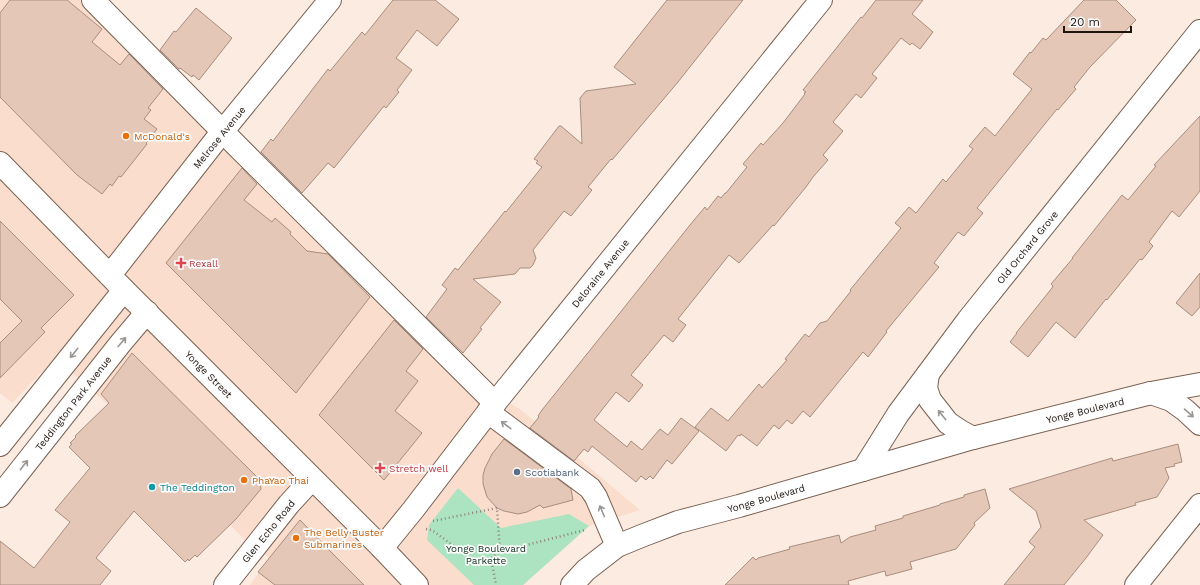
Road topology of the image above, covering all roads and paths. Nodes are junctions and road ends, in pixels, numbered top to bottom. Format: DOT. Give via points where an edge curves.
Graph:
graph roads {
  1 [pos="93,0"];
  2 [pos="330,0"];
  3 [pos="820,0"];
  4 [pos="1200,31"];
  5 [pos="222,132"];
  6 [pos="0,163"];
  7 [pos="117,282"];
  8 [pos="148,312"];
  9 [pos="928,374"];
  10 [pos="1200,384"];
  11 [pos="1151,393"];
  12 [pos="491,407"];
  13 [pos="1200,424"];
  14 [pos="973,438"];
  15 [pos="0,445"];
  16 [pos="863,470"];
  17 [pos="312,479"];
  18 [pos="0,496"];
  19 [pos="1200,506"];
  20 [pos="589,529"];
  21 [pos="617,546"];
  22 [pos="382,548"];
  23 [pos="500,552"];
  24 [pos="491,558"];
  25 [pos="225,585"];
  26 [pos="417,585"];
  27 [pos="496,585"];
  28 [pos="572,585"];
  29 [pos="1136,585"];
  1 -- 5 [label="street"];
  2 -- 5 [label="street, Melrose Avenue"];
  3 -- 12 [label="street, Deloraine Avenue"];
  4 -- 9 [label="street, Old Orchard Grove" via="968,320"];
  5 -- 7 [label="street, Melrose Avenue"];
  5 -- 12 [label="street"];
  6 -- 7 [label="street, Yonge Street"];
  7 -- 8 [label="street, Yonge Street"];
  7 -- 15 [label="street, one-way"];
  8 -- 17 [label="street, Yonge Street"];
  18 -- 8 [label="street, Teddington Park Avenue, one-way"];
  14 -- 9 [label="street, one-way" via="948,423 930,400 926,388"];
  9 -- 16 [label="street, Old Orchard Grove" via="898,414"];
  10 -- 11 [label="street, Yonge Boulevard"];
  11 -- 13 [label="street, one-way" via="1171,400"];
  11 -- 14 [label="street, Yonge Boulevard"];
  21 -- 12 [label="street, one-way" via="590,488"];
  12 -- 22 [label="street, Deloraine Avenue"];
  14 -- 16 [label="street, Yonge Boulevard"];
  16 -- 21 [label="street, Yonge Boulevard" via="678,522"];
  17 -- 22 [label="street, Yonge Street"];
  17 -- 25 [label="street, Glen Echo Road"];
  19 -- 29 [label="street"];
  20 -- 23 [label="path"];
  21 -- 28 [label="street, Yonge Boulevard" via="586,570"];
  22 -- 26 [label="street, Yonge Street"];
  23 -- 24 [label="path"];
  23 -- 24 [label="path" via="497,508 435,520 423,529 432,530 474,561"];
  24 -- 27 [label="path"];
}
